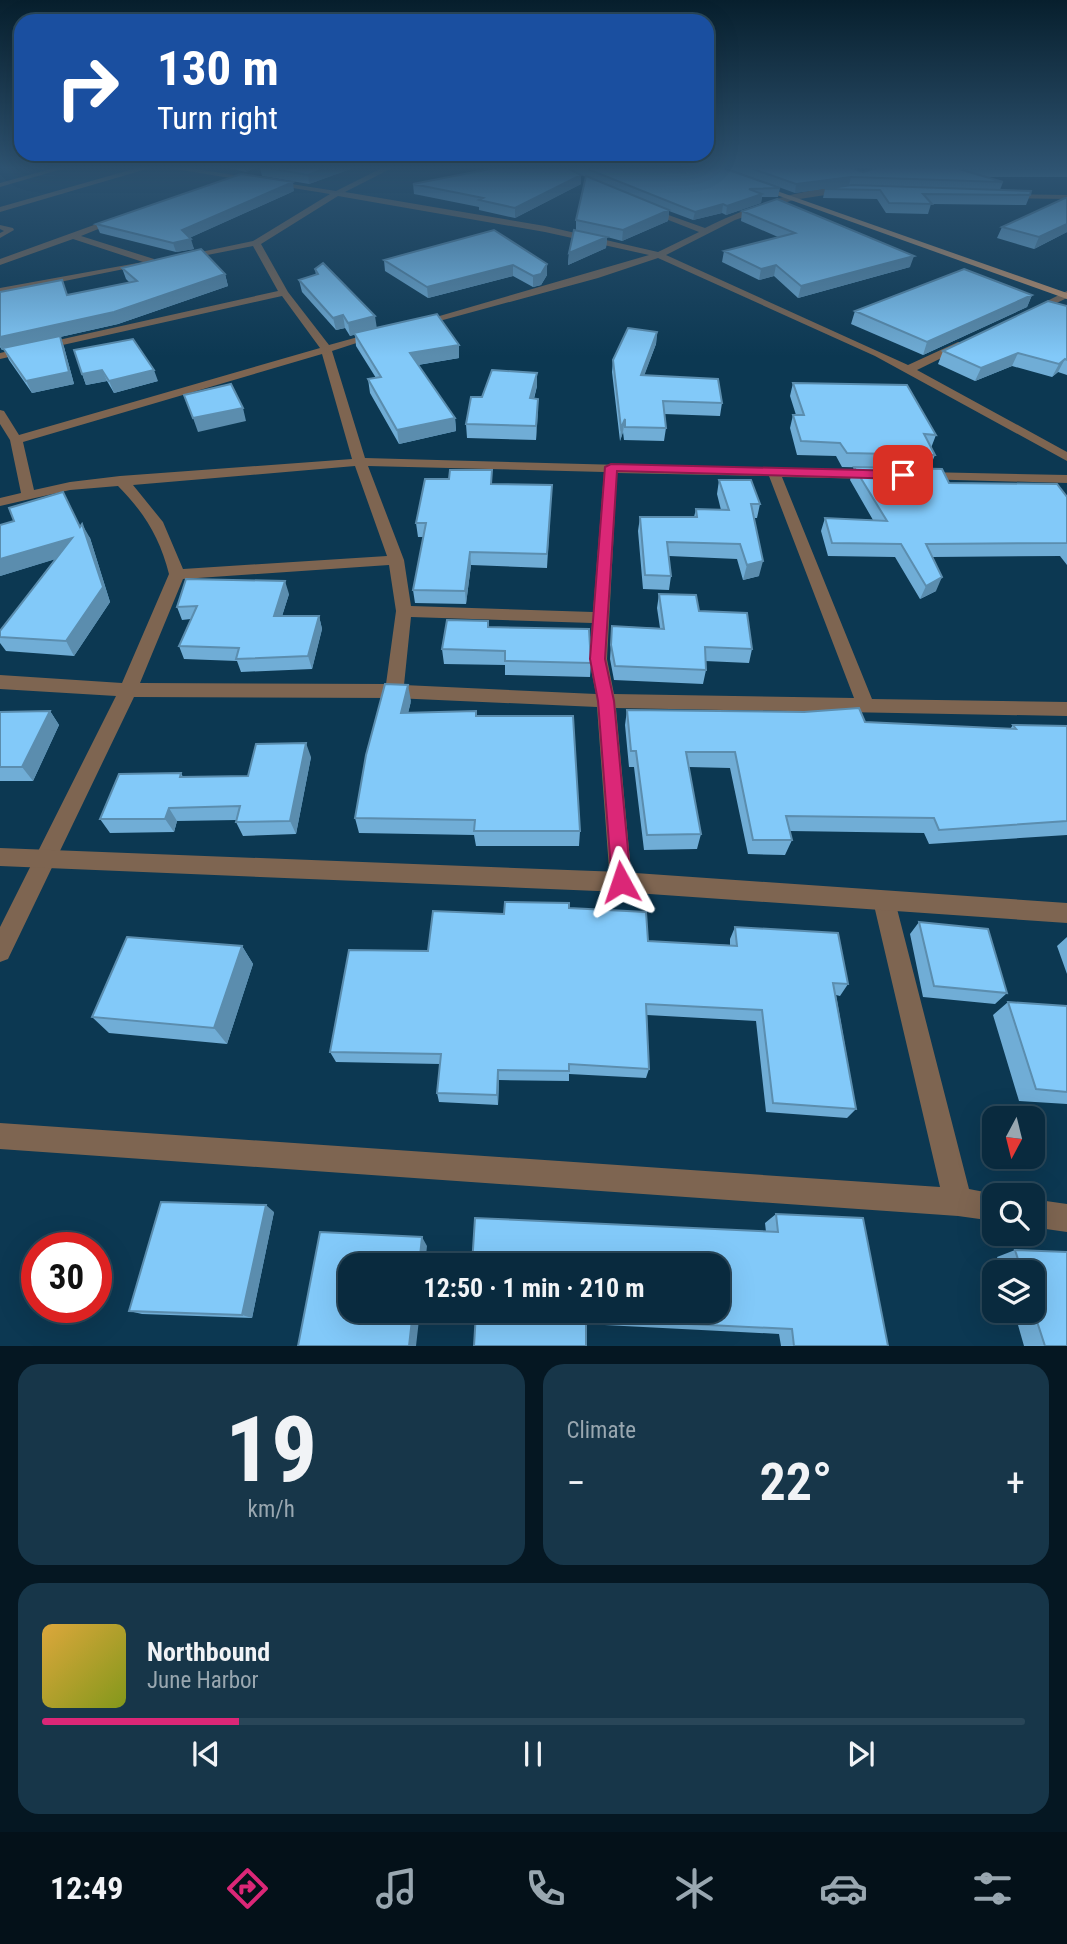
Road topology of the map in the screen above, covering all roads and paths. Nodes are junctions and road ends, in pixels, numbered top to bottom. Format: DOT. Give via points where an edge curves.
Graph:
graph roads {
  1 [pos="83,231"];
  2 [pos="276,231"];
  3 [pos="553,231"];
  4 [pos="705,231"];
  5 [pos="885,231"];
  6 [pos="70,235"];
  7 [pos="256,243"];
  8 [pos="659,255"];
  9 [pos="0,262"];
  10 [pos="155,262"];
  11 [pos="0,291"];
  12 [pos="284,293"];
  13 [pos="1066,295"];
  14 [pos="1017,318"];
  15 [pos="406,327"];
  16 [pos="393,331"];
  17 [pos="969,341"];
  18 [pos="326,348"];
  19 [pos="0,356"];
  20 [pos="908,370"];
  21 [pos="0,414"];
  22 [pos="16,440"];
  23 [pos="1067,457"];
  24 [pos="359,462"];
  25 [pos="611,467"];
  26 [pos="774,473"];
  27 [pos="1067,479"];
  28 [pos="120,480"];
  29 [pos="28,495"];
  30 [pos="0,502"];
  31 [pos="396,560"];
  32 [pos="177,574"];
  33 [pos="404,611"];
  34 [pos="599,618"];
  35 [pos="0,682"];
  36 [pos="128,690"];
  37 [pos="394,691"];
  38 [pos="606,701"];
  39 [pos="866,706"];
  40 [pos="1067,709"];
  41 [pos="0,857"];
  42 [pos="48,857"];
  43 [pos="621,882"];
  44 [pos="884,901"];
  45 [pos="1067,913"];
  46 [pos="0,951"];
  47 [pos="0,1136"];
  48 [pos="958,1202"];
  49 [pos="982,1205"];
  50 [pos="1045,1215"];
  51 [pos="1067,1218"];
  1 -- 6 [label="street"];
  2 -- 7 [label="street"];
  3 -- 8 [label="street"];
  4 -- 8 [label="street"];
  5 -- 13 [label="main road"];
  6 -- 9 [label="street"];
  6 -- 10 [label="street"];
  7 -- 10 [label="street"];
  7 -- 12 [label="street"];
  8 -- 15 [label="street"];
  8 -- 20 [label="street"];
  10 -- 11 [label="street"];
  12 -- 18 [label="street"];
  12 -- 19 [label="street"];
  13 -- 14 [label="street"];
  16 -- 18 [label="street"];
  17 -- 20 [label="street"];
  18 -- 22 [label="street"];
  18 -- 24 [label="street"];
  20 -- 23 [label="street"];
  21 -- 22 [label="street"];
  22 -- 29 [label="street"];
  24 -- 25 [label="street"];
  24 -- 28 [label="street"];
  24 -- 31 [label="street"];
  25 -- 26 [label="street"];
  25 -- 34 [label="street"];
  26 -- 27 [label="street"];
  26 -- 39 [label="street"];
  28 -- 29 [label="street"];
  28 -- 32 [label="street" via="152,513 172,549"];
  29 -- 30 [label="street"];
  31 -- 32 [label="street"];
  31 -- 33 [label="street"];
  32 -- 36 [label="street"];
  33 -- 34 [label="street"];
  33 -- 37 [label="street"];
  34 -- 38 [label="street" via="598,659"];
  35 -- 36 [label="street"];
  36 -- 37 [label="street"];
  36 -- 42 [label="street"];
  37 -- 38 [label="street"];
  38 -- 39 [label="street"];
  38 -- 43 [label="street"];
  39 -- 40 [label="street"];
  41 -- 42 [label="street"];
  42 -- 43 [label="street"];
  42 -- 46 [label="street"];
  43 -- 44 [label="street"];
  44 -- 45 [label="street"];
  44 -- 48 [label="street"];
  47 -- 48 [label="street"];
  48 -- 49 [label="street"];
  50 -- 51 [label="street"];
}
